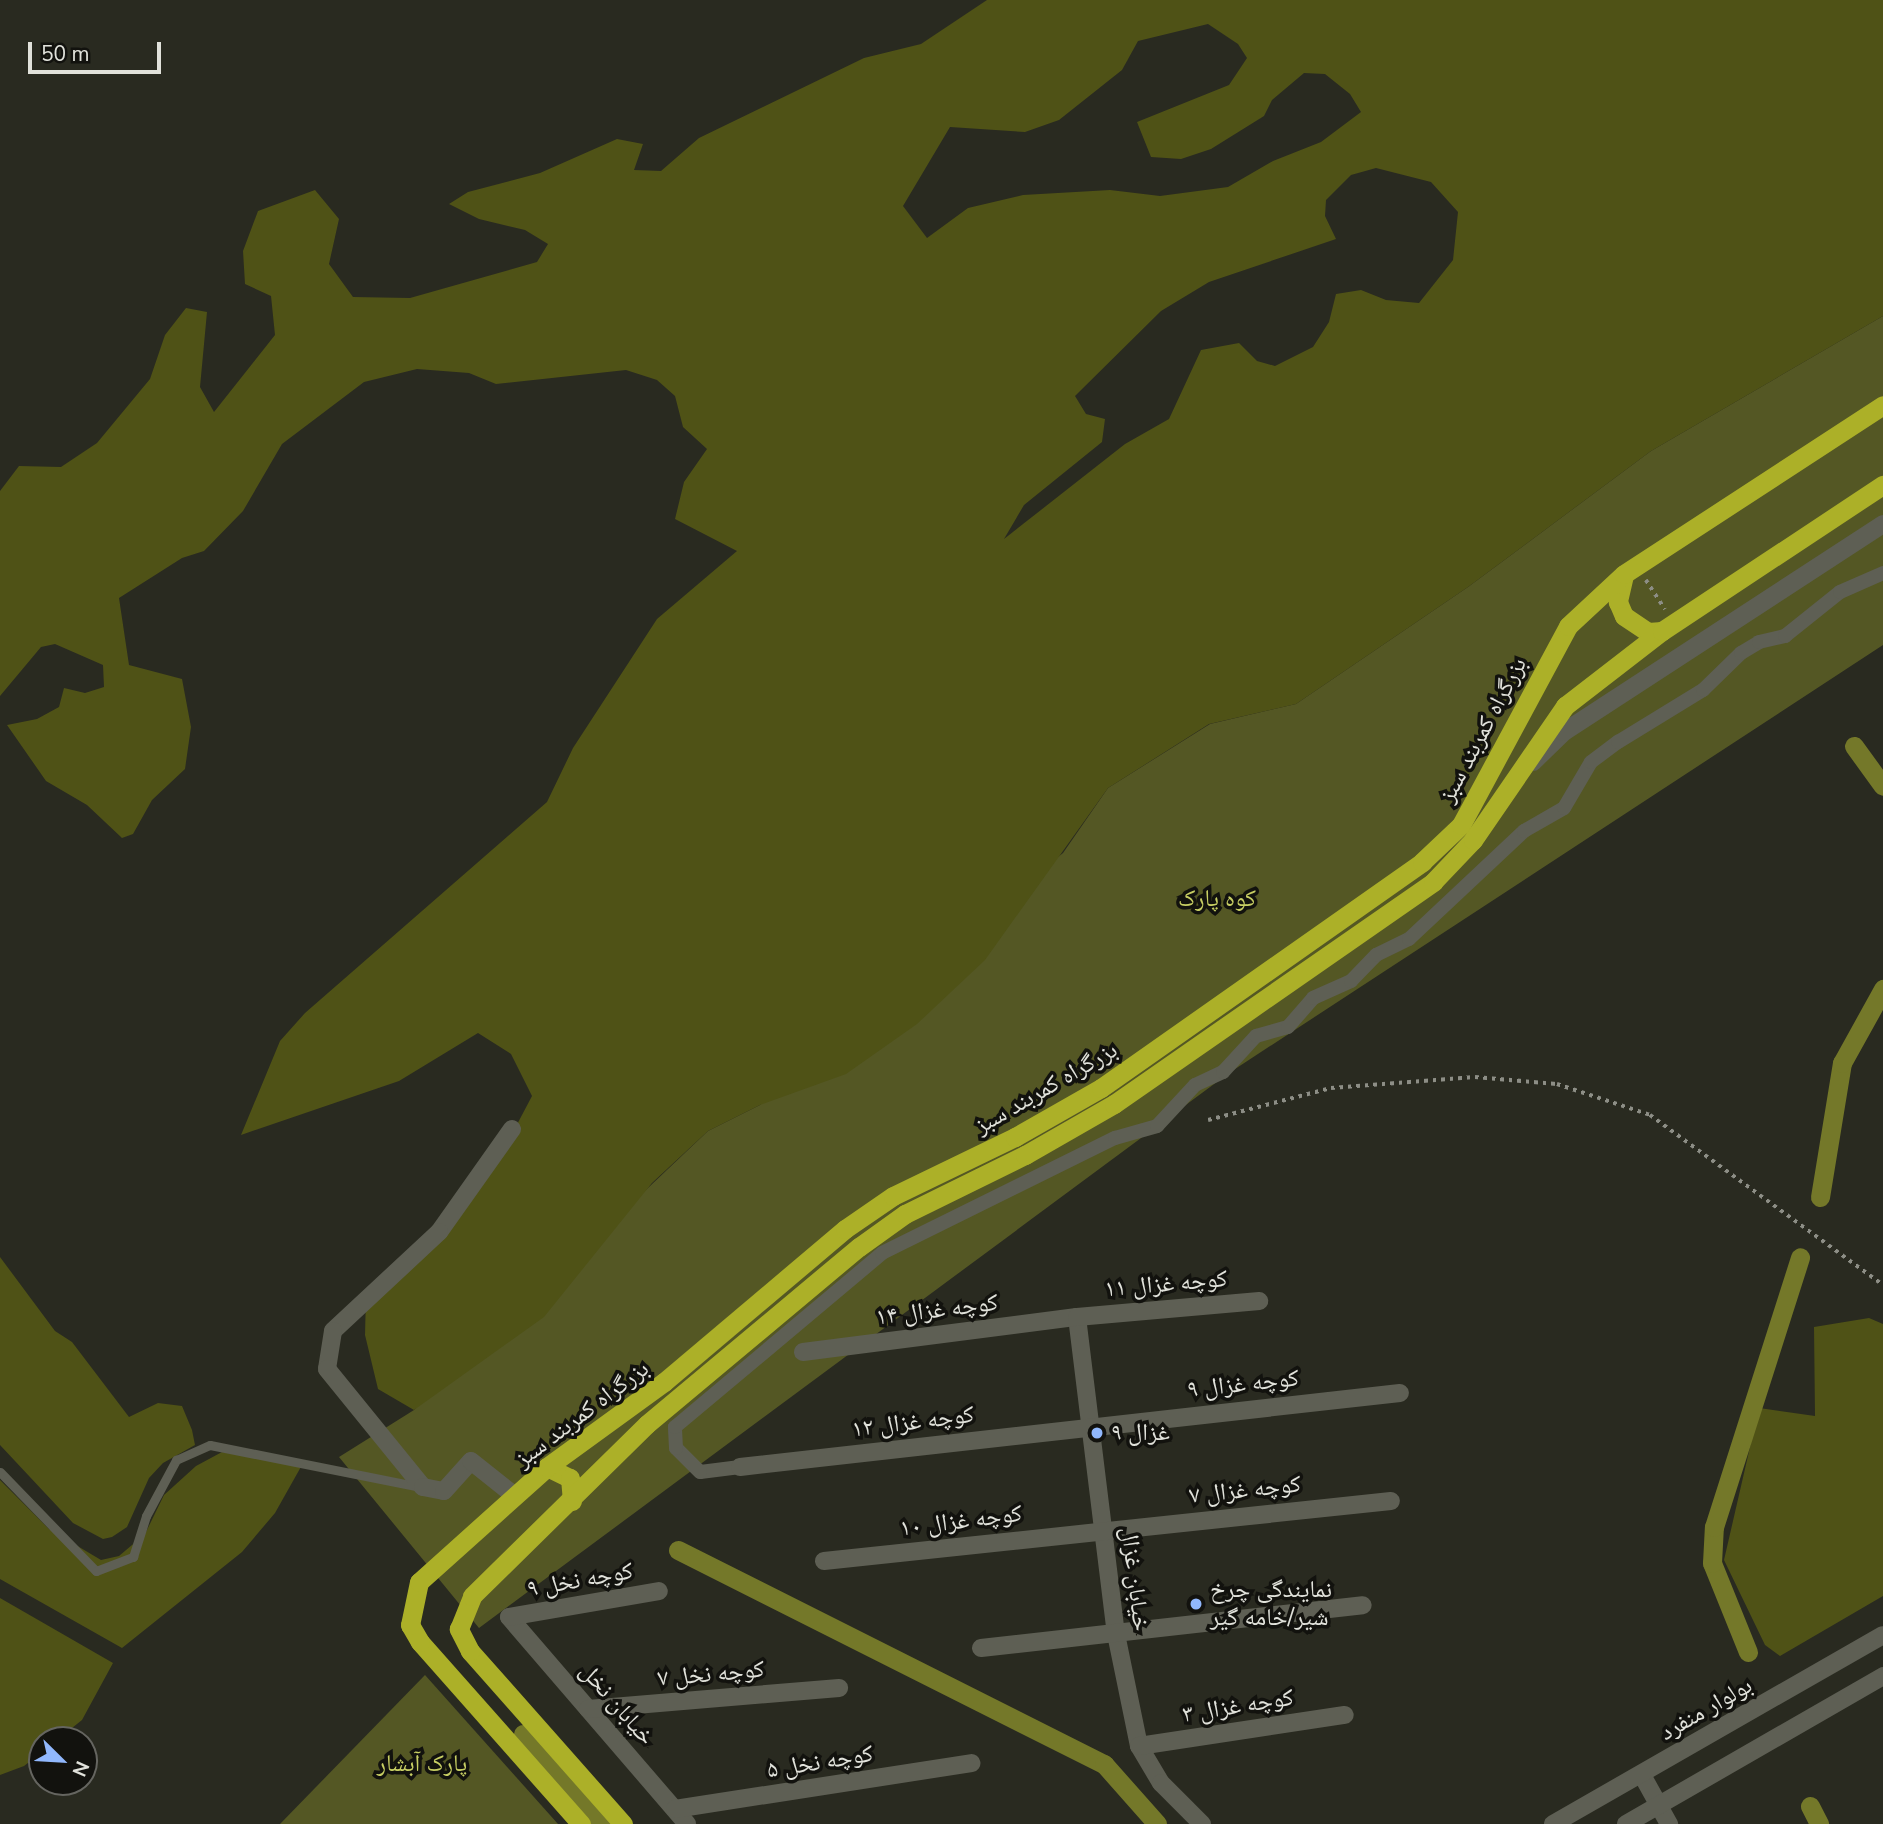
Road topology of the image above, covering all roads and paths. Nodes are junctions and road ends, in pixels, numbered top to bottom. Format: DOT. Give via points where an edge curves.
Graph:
graph roads {
  1 [pos="1883,405"];
  2 [pos="1883,485"];
  3 [pos="1883,524"];
  4 [pos="1883,573"];
  5 [pos="1624,574"];
  6 [pos="1662,631"];
  7 [pos="1513,782"];
  8 [pos="1208,1120"];
  9 [pos="512,1129"];
  10 [pos="1883,1285"];
  11 [pos="1259,1301"];
  12 [pos="1077,1317"];
  13 [pos="803,1352"];
  14 [pos="1400,1393"];
  15 [pos="1090,1425"];
  16 [pos="740,1467"];
  17 [pos="547,1468"];
  18 [pos="0,1472"];
  19 [pos="423,1487"];
  20 [pos="515,1496"];
  21 [pos="572,1501"];
  22 [pos="1391,1501"];
  23 [pos="1103,1529"];
  24 [pos="824,1561"];
  25 [pos="659,1591"];
  26 [pos="1363,1605"];
  27 [pos="509,1617"];
  28 [pos="1116,1634"];
  29 [pos="1883,1635"];
  30 [pos="981,1648"];
  31 [pos="1883,1676"];
  32 [pos="839,1688"];
  33 [pos="589,1709"];
  34 [pos="1345,1715"];
  35 [pos="1139,1746"];
  36 [pos="971,1763"];
  37 [pos="1642,1775"];
  38 [pos="1660,1806"];
  39 [pos="675,1809"];
  40 [pos="581,1824"];
  41 [pos="623,1824"];
  42 [pos="687,1824"];
  43 [pos="1202,1824"];
  44 [pos="1553,1824"];
  45 [pos="1626,1824"];
  46 [pos="1670,1824"];
  1 -- 5 [label="highway, بزرگراه کمربند سبز"];
  2 -- 6 [label="highway, بزرگراه کمربند سبز"];
  3 -- 7 [label="street" via="1563,732"];
  4 -- 16 [label="street" via="1840,592 1785,636 1759,642 1741,653 1703,690 1618,741 1591,762 1564,808 1524,831 1409,939 1376,955 1351,982 1313,998 1287,1027 1256,1036 1223,1072 1195,1085 1177,1101 1157,1126 1115,1138 882,1253 675,1427 676,1448 700,1472"];
  5 -- 6 [label="highway" via="1618,595 1624,616 1641,629"];
  5 -- 17 [label="highway, بزرگراه کمربند سبز" via="1569,626 1461,825 1422,862 1101,1088 884,1203 644,1398"];
  6 -- 7 [label="highway, بزرگراه کمربند سبز" via="1565,706"];
  7 -- 21 [label="highway, بزرگراه کمربند سبز" via="1474,840 1433,881 1114,1104 1025,1156 905,1214 859,1247 666,1407"];
  8 -- 10 [label="path" via="1331,1088 1475,1077 1557,1084 1650,1115"];
  9 -- 19 [label="street" via="439,1232 333,1331 327,1369"];
  11 -- 12 [label="street, کوچه غزال ۱۱"];
  12 -- 13 [label="street, کوچه غزال ۱۴"];
  12 -- 15 [label="street, خیابان غزال"];
  14 -- 15 [label="street, کوچه غزال ۹"];
  15 -- 16 [label="street, کوچه غزال ۱۲"];
  15 -- 23 [label="street, خیابان غزال"];
  17 -- 20 [label="highway, بزرگراه کمربند سبز"];
  17 -- 21 [label="highway" via="570,1478"];
  18 -- 19 [label="lane" via="96,1571 133,1557 146,1516 176,1460 210,1445"];
  19 -- 20 [label="street" via="443,1491 471,1461"];
  20 -- 40 [label="highway, بزرگراه کمربند سبز" via="418,1582 410,1625 445,1673"];
  21 -- 41 [label="highway, بزرگراه کمربند سبز" via="472,1596 459,1629 470,1651"];
  22 -- 23 [label="street, کوچه غزال ۷"];
  23 -- 24 [label="street, کوچه غزال ۱۰"];
  23 -- 28 [label="street, خیابان غزال"];
  25 -- 27 [label="street, کوچه نخل ۹"];
  26 -- 28 [label="street"];
  27 -- 33 [label="street, خیابان نخل"];
  28 -- 30 [label="street"];
  28 -- 35 [label="street, خیابان غزال"];
  29 -- 37 [label="street, بولوار منفرد"];
  31 -- 38 [label="street"];
  32 -- 33 [label="street, کوچه نخل ۷"];
  33 -- 39 [label="street, خیابان نخل"];
  34 -- 35 [label="street, کوچه غزال ۳"];
  35 -- 43 [label="street, خیابان غزال" via="1161,1783"];
  36 -- 39 [label="street, کوچه نخل ۵"];
  37 -- 38 [label="street"];
  37 -- 44 [label="street, بولوار منفرد"];
  38 -- 45 [label="street"];
  38 -- 46 [label="street"];
  39 -- 42 [label="street, خیابان نخل"];
}
